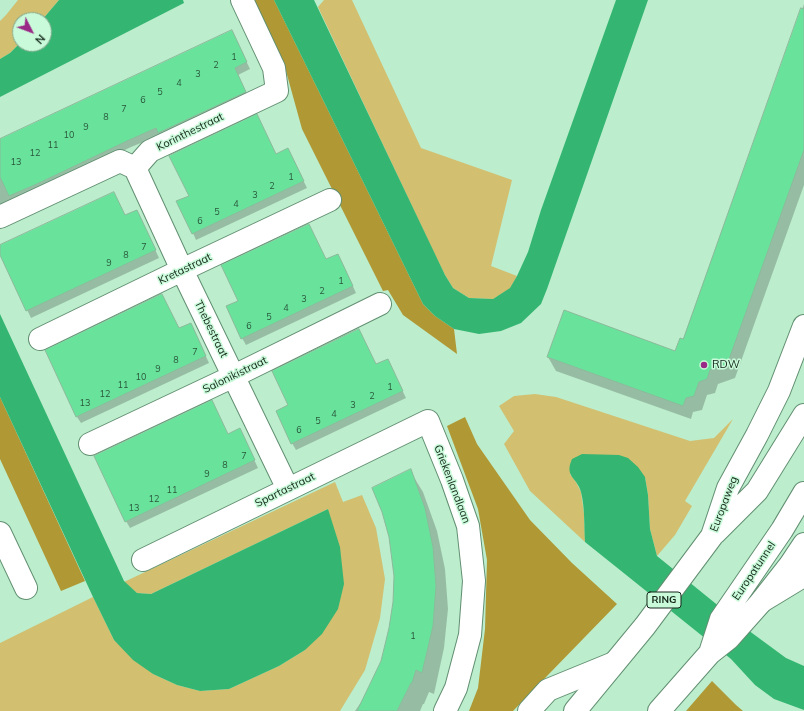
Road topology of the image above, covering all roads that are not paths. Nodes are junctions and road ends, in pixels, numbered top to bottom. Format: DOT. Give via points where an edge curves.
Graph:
graph roads {
  1 [pos="242,0"];
  2 [pos="135,168"];
  3 [pos="330,200"];
  4 [pos="0,217"];
  5 [pos="182,270"];
  6 [pos="380,304"];
  7 [pos="804,326"];
  8 [pos="40,339"];
  9 [pos="234,376"];
  10 [pos="804,415"];
  11 [pos="428,421"];
  12 [pos="90,444"];
  13 [pos="288,489"];
  14 [pos="804,493"];
  15 [pos="0,533"];
  16 [pos="712,536"];
  17 [pos="804,544"];
  18 [pos="143,560"];
  19 [pos="804,572"];
  20 [pos="26,588"];
  21 [pos="761,602"];
  22 [pos="710,653"];
  23 [pos="614,663"];
  24 [pos="445,711"];
  25 [pos="529,711"];
  26 [pos="575,711"];
  27 [pos="660,711"];
  1 -- 2 [label="street, Korinthestraat" via="274,68 277,91 150,151"];
  2 -- 4 [label="street" via="120,161"];
  2 -- 5 [label="street, Thebestraat"];
  3 -- 5 [label="street, Kretastraat"];
  5 -- 8 [label="street, Kretastraat"];
  5 -- 9 [label="street, Thebestraat"];
  6 -- 9 [label="street, Salonikistraat"];
  7 -- 16 [label="street, Europaweg" via="779,391 728,488"];
  9 -- 12 [label="street, Salonikistraat"];
  9 -- 13 [label="street, Thebestraat"];
  10 -- 16 [label="street, RING" via="757,491"];
  11 -- 13 [label="street, Spartastraat"];
  11 -- 24 [label="street, Griekenlandlaan" via="468,526 474,582 470,635 456,688"];
  13 -- 18 [label="street, Spartastraat"];
  14 -- 22 [label="street, Europatunnel" via="721,619"];
  15 -- 20 [label="street"];
  16 -- 23 [label="street, Europaweg / RING"];
  17 -- 21 [label="street"];
  19 -- 21 [label="street" via="800,578"];
  21 -- 22 [label="street" via="729,638"];
  22 -- 27 [label="street"];
  23 -- 25 [label="street, Europaweg" via="548,690"];
  23 -- 26 [label="street, Europaweg / RING"];
}
